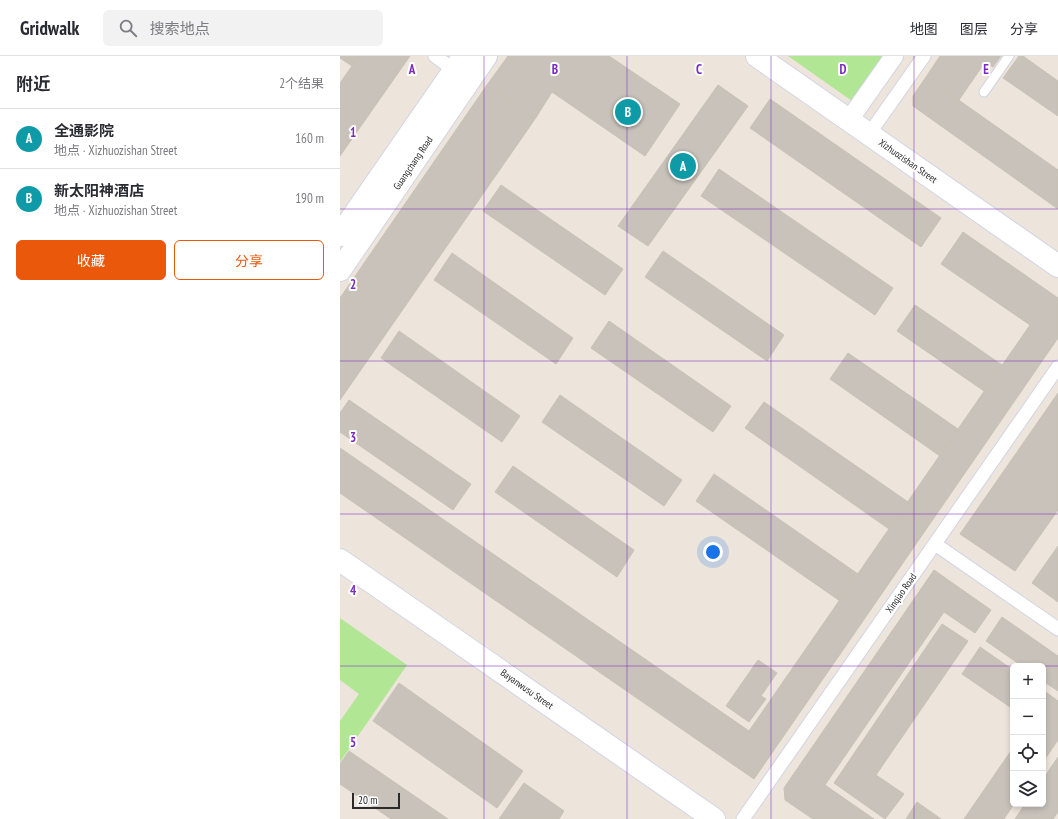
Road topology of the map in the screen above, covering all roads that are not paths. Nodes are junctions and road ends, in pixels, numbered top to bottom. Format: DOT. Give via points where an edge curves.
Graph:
graph roads {
  1 [pos="435,56"];
  2 [pos="486,56"];
  3 [pos="757,56"];
  4 [pos="894,56"];
  5 [pos="924,56"];
  6 [pos="1009,56"];
  7 [pos="459,63"];
  8 [pos="984,92"];
  9 [pos="849,120"];
  10 [pos="869,134"];
  11 [pos="340,234"];
  12 [pos="1058,266"];
  13 [pos="340,270"];
  14 [pos="1058,367"];
  15 [pos="935,544"];
  16 [pos="340,560"];
  17 [pos="340,570"];
  18 [pos="1058,630"];
  19 [pos="699,819"];
  20 [pos="714,819"];
  21 [pos="744,819"];
  1 -- 7 [label="street"];
  2 -- 13 [label="street, Guangchang Road"];
  3 -- 9 [label="street, Xizhuozishan Street"];
  4 -- 9 [label="street"];
  5 -- 10 [label="street"];
  6 -- 8 [label="lane"];
  7 -- 11 [label="street, Guangchang Road"];
  9 -- 10 [label="street, Xizhuozishan Street"];
  10 -- 12 [label="street, Xizhuozishan Street"];
  14 -- 15 [label="street, Xinqiao Road"];
  15 -- 18 [label="street"];
  15 -- 21 [label="street, Xinqiao Road"];
  16 -- 20 [label="street, Bayanwusu Street"];
  17 -- 19 [label="street, Bayanwusu Street"];
}
